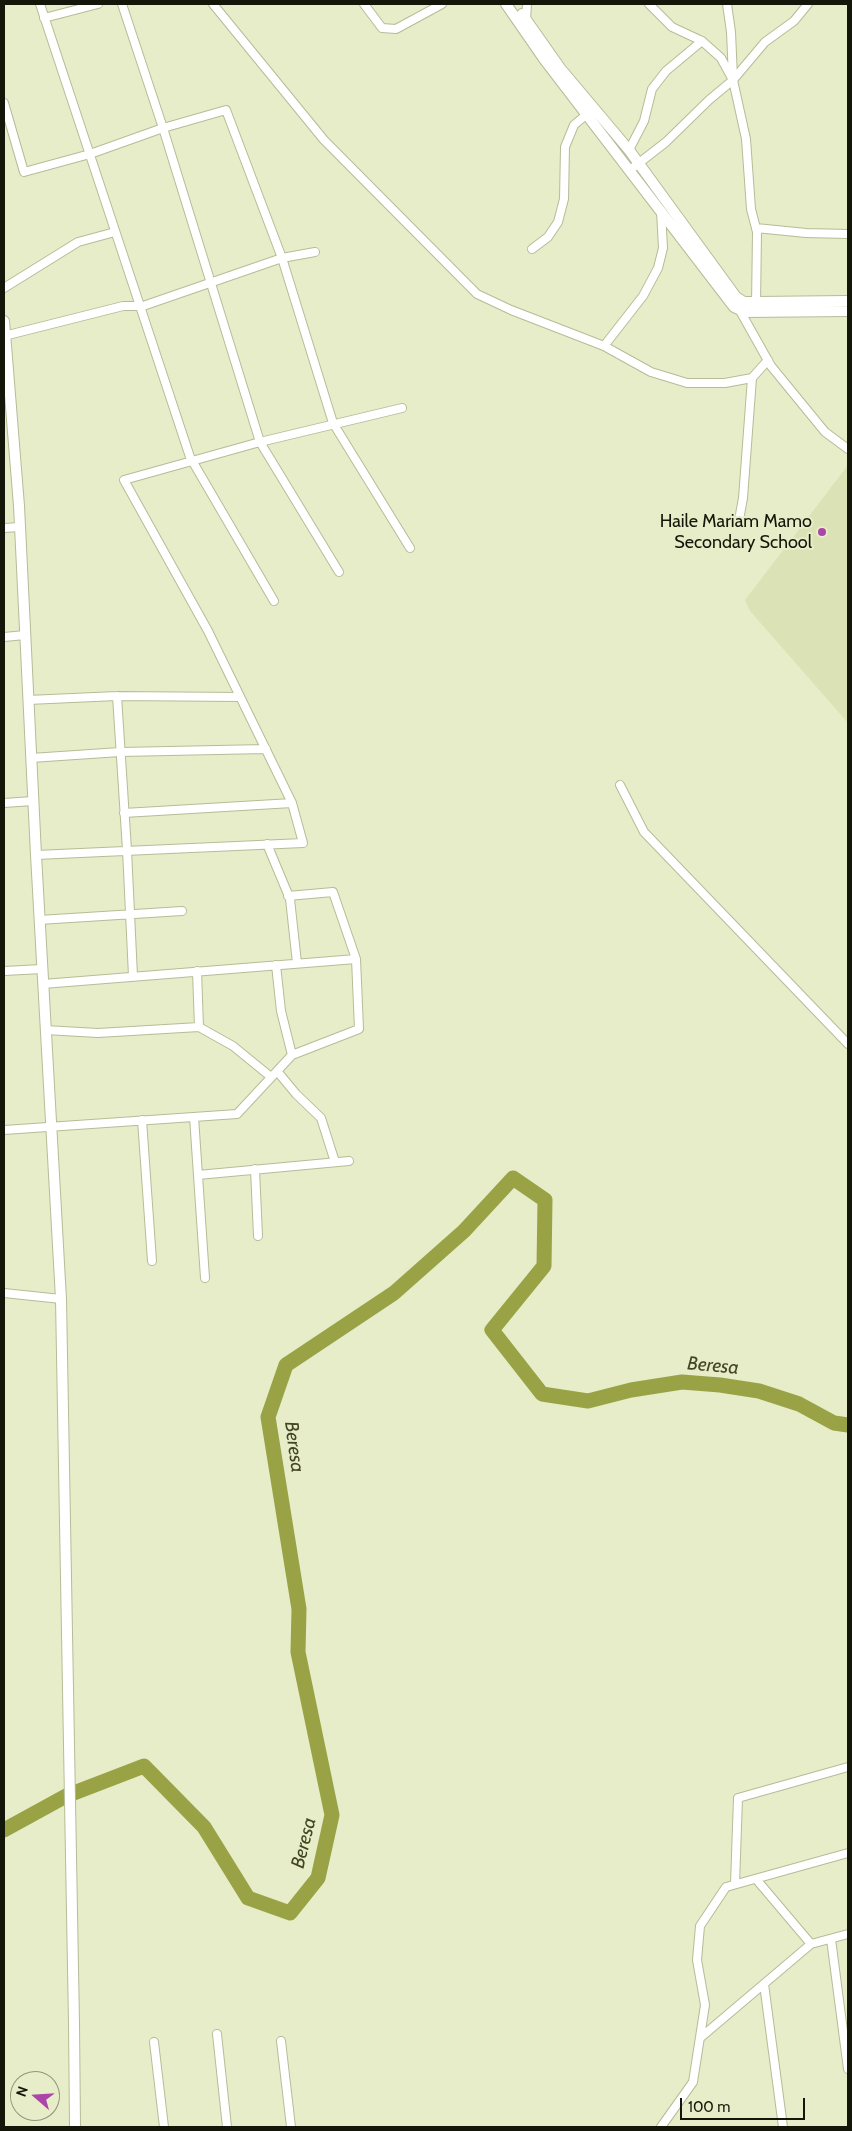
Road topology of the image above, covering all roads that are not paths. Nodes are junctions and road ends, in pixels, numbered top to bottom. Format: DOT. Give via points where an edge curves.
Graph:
graph roads {
  1 [pos="40,4"];
  2 [pos="98,4"];
  3 [pos="122,4"];
  4 [pos="213,4"];
  5 [pos="364,4"];
  6 [pos="442,4"];
  7 [pos="506,4"];
  8 [pos="514,4"];
  9 [pos="527,4"];
  10 [pos="649,4"];
  11 [pos="727,4"];
  12 [pos="808,4"];
  13 [pos="44,18"];
  14 [pos="526,20"];
  15 [pos="702,41"];
  16 [pos="733,80"];
  17 [pos="4,103"];
  18 [pos="586,115"];
  19 [pos="163,128"];
  20 [pos="629,150"];
  21 [pos="90,154"];
  22 [pos="638,162"];
  23 [pos="630,170"];
  24 [pos="661,210"];
  25 [pos="756,228"];
  26 [pos="115,232"];
  27 [pos="848,234"];
  28 [pos="532,249"];
  29 [pos="315,252"];
  30 [pos="282,258"];
  31 [pos="210,283"];
  32 [pos="4,288"];
  33 [pos="848,301"];
  34 [pos="139,306"];
  35 [pos="757,307"];
  36 [pos="739,309"];
  37 [pos="848,311"];
  38 [pos="4,321"];
  39 [pos="4,336"];
  40 [pos="604,346"];
  41 [pos="768,360"];
  42 [pos="752,378"];
  43 [pos="402,408"];
  44 [pos="333,423"];
  45 [pos="260,442"];
  46 [pos="848,449"];
  47 [pos="191,460"];
  48 [pos="739,520"];
  49 [pos="20,527"];
  50 [pos="4,528"];
  51 [pos="410,548"];
  52 [pos="339,572"];
  53 [pos="274,602"];
  54 [pos="25,635"];
  55 [pos="4,637"];
  56 [pos="117,696"];
  57 [pos="240,697"];
  58 [pos="28,700"];
  59 [pos="266,749"];
  60 [pos="120,752"];
  61 [pos="31,758"];
  62 [pos="620,785"];
  63 [pos="33,801"];
  64 [pos="4,803"];
  65 [pos="292,803"];
  66 [pos="124,813"];
  67 [pos="267,844"];
  68 [pos="127,850"];
  69 [pos="36,855"];
  70 [pos="288,896"];
  71 [pos="182,911"];
  72 [pos="130,915"];
  73 [pos="39,920"];
  74 [pos="356,959"];
  75 [pos="297,963"];
  76 [pos="276,965"];
  77 [pos="42,969"];
  78 [pos="4,971"];
  79 [pos="197,971"];
  80 [pos="132,976"];
  81 [pos="42,984"];
  82 [pos="199,1027"];
  83 [pos="45,1030"];
  84 [pos="848,1044"];
  85 [pos="292,1055"];
  86 [pos="274,1074"];
  87 [pos="194,1117"];
  88 [pos="142,1120"];
  89 [pos="50,1127"];
  90 [pos="4,1130"];
  91 [pos="349,1161"];
  92 [pos="335,1162"];
  93 [pos="255,1169"];
  94 [pos="198,1175"];
  95 [pos="258,1236"];
  96 [pos="152,1261"];
  97 [pos="205,1278"];
  98 [pos="4,1289"];
  99 [pos="4,1293"];
  100 [pos="61,1299"];
  101 [pos="848,1767"];
  102 [pos="848,1853"];
  103 [pos="756,1879"];
  104 [pos="735,1884"];
  105 [pos="848,1934"];
  106 [pos="831,1939"];
  107 [pos="811,1944"];
  108 [pos="764,1984"];
  109 [pos="217,2034"];
  110 [pos="700,2038"];
  111 [pos="154,2042"];
  112 [pos="281,2042"];
  113 [pos="848,2069"];
  114 [pos="74,2127"];
  115 [pos="164,2127"];
  116 [pos="227,2127"];
  117 [pos="291,2127"];
  118 [pos="660,2127"];
  119 [pos="783,2127"];
  1 -- 13 [label="street"];
  2 -- 13 [label="street"];
  3 -- 19 [label="street"];
  4 -- 40 [label="street" via="324,140 476,294"];
  5 -- 6 [label="street" via="382,28 396,29"];
  7 -- 18 [label="street"];
  8 -- 14 [label="street"];
  9 -- 14 [label="street"];
  10 -- 15 [label="street" via="672,27"];
  11 -- 16 [label="street"];
  12 -- 16 [label="street" via="794,20 765,42"];
  13 -- 21 [label="street"];
  14 -- 20 [label="street" via="560,68"];
  15 -- 16 [label="street" via="721,58"];
  15 -- 20 [label="street" via="666,71 652,89 644,121"];
  16 -- 22 [label="street" via="666,142"];
  16 -- 25 [label="street" via="746,139 751,209"];
  17 -- 21 [label="street" via="24,172"];
  18 -- 23 [label="street"];
  18 -- 28 [label="street" via="574,125 565,147 564,199 558,222 548,237"];
  19 -- 21 [label="street"];
  19 -- 30 [label="street" via="226,110"];
  19 -- 31 [label="street"];
  20 -- 22 [label="street"];
  21 -- 26 [label="street"];
  22 -- 23 [label="street"];
  22 -- 35 [label="street" via="736,297"];
  23 -- 24 [label="street"];
  24 -- 36 [label="street" via="720,291"];
  24 -- 40 [label="street" via="663,248 658,268 643,296"];
  25 -- 27 [label="street" via="806,234"];
  25 -- 35 [label="street"];
  26 -- 32 [label="street" via="78,242"];
  26 -- 34 [label="street"];
  29 -- 30 [label="street"];
  30 -- 31 [label="street"];
  30 -- 44 [label="street"];
  31 -- 34 [label="street"];
  31 -- 45 [label="street"];
  33 -- 35 [label="street"];
  34 -- 39 [label="street" via="123,306"];
  34 -- 47 [label="street"];
  35 -- 36 [label="street" via="745,312"];
  35 -- 37 [label="street"];
  36 -- 41 [label="street"];
  38 -- 39 [label="street"];
  39 -- 49 [label="street"];
  40 -- 42 [label="street" via="651,372 687,383"];
  41 -- 42 [label="street"];
  41 -- 46 [label="street" via="826,432"];
  42 -- 48 [label="street"];
  43 -- 44 [label="street"];
  44 -- 45 [label="street"];
  44 -- 51 [label="street"];
  45 -- 47 [label="street"];
  45 -- 52 [label="street"];
  47 -- 53 [label="street"];
  47 -- 57 [label="street" via="124,480"];
  49 -- 50 [label="street"];
  49 -- 54 [label="street"];
  54 -- 55 [label="street"];
  54 -- 58 [label="street"];
  56 -- 57 [label="street"];
  56 -- 58 [label="street"];
  56 -- 60 [label="street"];
  57 -- 59 [label="street"];
  58 -- 61 [label="street"];
  59 -- 60 [label="street"];
  59 -- 65 [label="street"];
  60 -- 61 [label="street"];
  60 -- 66 [label="street"];
  61 -- 63 [label="street"];
  62 -- 84 [label="street" via="644,832"];
  63 -- 64 [label="street"];
  63 -- 69 [label="street"];
  65 -- 66 [label="street"];
  65 -- 67 [label="street" via="303,843"];
  66 -- 68 [label="street"];
  67 -- 68 [label="street"];
  67 -- 70 [label="street"];
  68 -- 69 [label="street"];
  68 -- 72 [label="street"];
  69 -- 73 [label="street"];
  70 -- 74 [label="street" via="333,892"];
  70 -- 75 [label="street"];
  71 -- 72 [label="street"];
  72 -- 73 [label="street"];
  72 -- 80 [label="street"];
  73 -- 77 [label="street"];
  74 -- 75 [label="street"];
  74 -- 85 [label="street" via="359,1029"];
  75 -- 76 [label="street"];
  76 -- 79 [label="street"];
  76 -- 85 [label="street" via="281,1011"];
  77 -- 78 [label="street"];
  77 -- 81 [label="street"];
  79 -- 80 [label="street"];
  79 -- 82 [label="street"];
  80 -- 81 [label="street"];
  81 -- 83 [label="street"];
  82 -- 83 [label="street" via="98,1033"];
  82 -- 86 [label="street"];
  83 -- 89 [label="street"];
  85 -- 86 [label="street"];
  86 -- 87 [label="street" via="237,1114"];
  86 -- 92 [label="street" via="321,1118"];
  87 -- 88 [label="street"];
  87 -- 94 [label="street"];
  88 -- 89 [label="street"];
  88 -- 96 [label="street"];
  89 -- 90 [label="street"];
  89 -- 100 [label="street"];
  91 -- 92 [label="street"];
  92 -- 93 [label="street"];
  93 -- 94 [label="street"];
  93 -- 95 [label="street"];
  94 -- 97 [label="street"];
  98 -- 99 [label="street"];
  99 -- 100 [label="street"];
  100 -- 114 [label="street"];
  101 -- 104 [label="street" via="738,1798"];
  102 -- 103 [label="street"];
  103 -- 104 [label="street"];
  103 -- 107 [label="street"];
  104 -- 110 [label="street" via="726,1887 700,1926 697,1960 705,2005"];
  105 -- 106 [label="street"];
  106 -- 107 [label="street"];
  106 -- 113 [label="street"];
  107 -- 108 [label="street"];
  108 -- 110 [label="street"];
  108 -- 119 [label="street"];
  109 -- 116 [label="street"];
  110 -- 118 [label="street" via="693,2082"];
  111 -- 115 [label="street"];
  112 -- 117 [label="street"];
}
